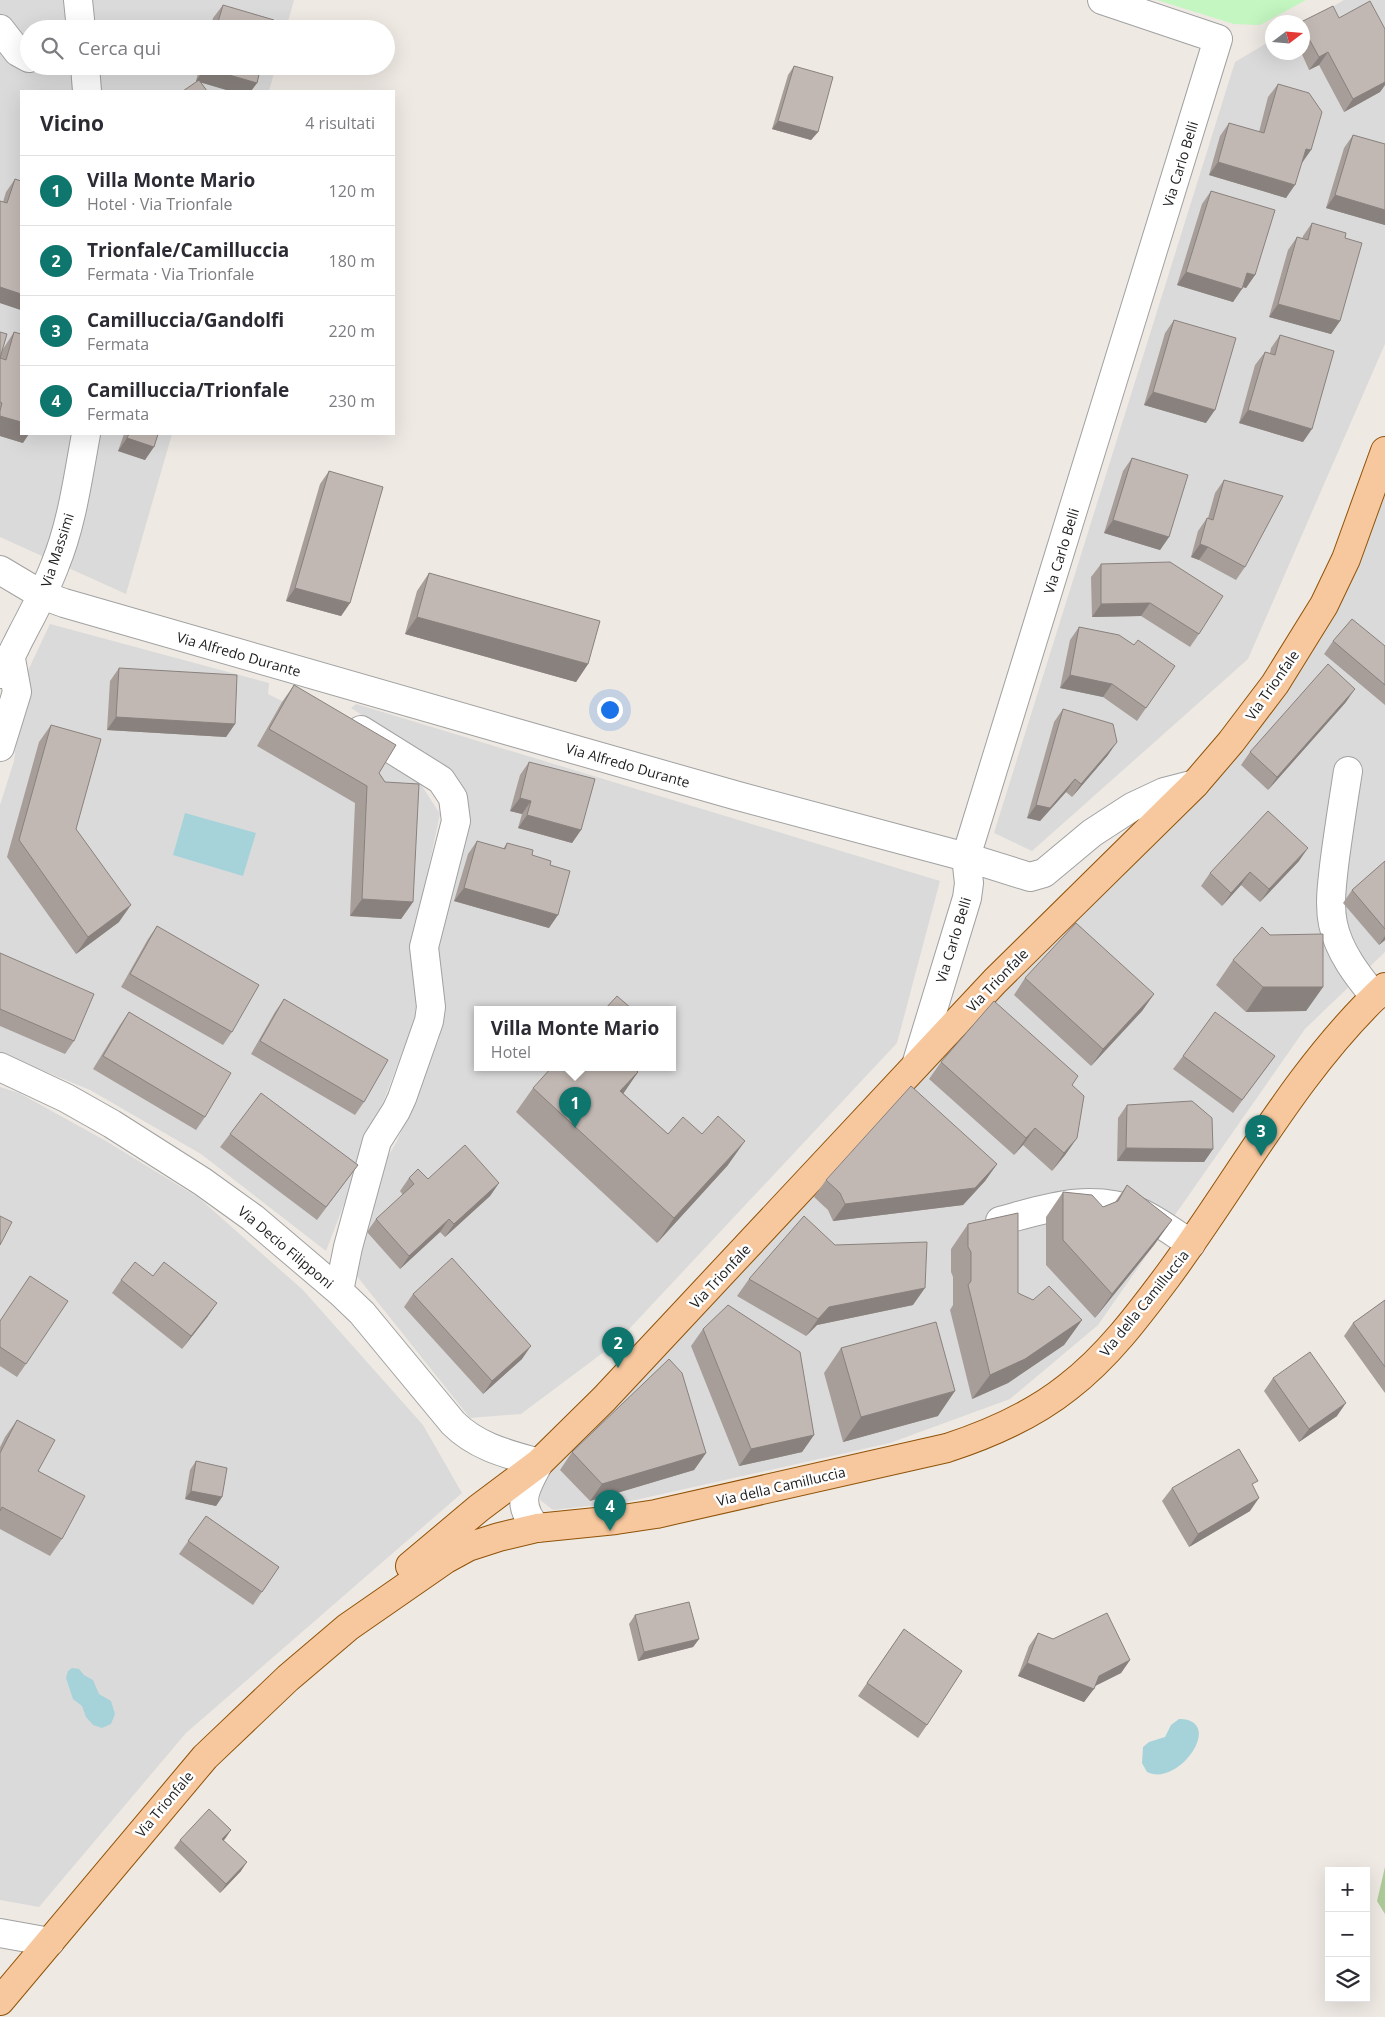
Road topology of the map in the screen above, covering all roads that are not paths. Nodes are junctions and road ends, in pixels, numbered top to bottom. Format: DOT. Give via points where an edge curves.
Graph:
graph roads {
  1 [pos="78,0"];
  2 [pos="1102,0"];
  3 [pos="80,20"];
  4 [pos="0,29"];
  5 [pos="20,53"];
  6 [pos="86,75"];
  7 [pos="87,90"];
  8 [pos="86,435"];
  9 [pos="1385,451"];
  10 [pos="0,570"];
  11 [pos="42,595"];
  12 [pos="5,667"];
  13 [pos="343,720"];
  14 [pos="0,747"];
  15 [pos="1348,771"];
  16 [pos="1195,784"];
  17 [pos="966,857"];
  18 [pos="1380,992"];
  19 [pos="916,1065"];
  20 [pos="0,1067"];
  21 [pos="1000,1221"];
  22 [pos="1191,1244"];
  23 [pos="340,1291"];
  24 [pos="539,1463"];
  25 [pos="537,1528"];
  26 [pos="348,1627"];
  27 [pos="0,1933"];
  28 [pos="50,1942"];
  29 [pos="0,2001"];
  1 -- 3 [label="street"];
  2 -- 17 [label="street, Via Carlo Belli" via="1218,39"];
  4 -- 5 [label="street"];
  6 -- 7 [label="street"];
  8 -- 11 [label="street, Via Massimi" via="64,539"];
  9 -- 16 [label="main road, Via Trionfale" via="1346,559 1324,605 1261,704"];
  10 -- 11 [label="street, Via Alfredo Durante"];
  11 -- 12 [label="street, Via Massimi"];
  11 -- 17 [label="street, Via Alfredo Durante" via="738,796"];
  12 -- 14 [label="street, Via Massimi" via="17,692"];
  13 -- 23 [label="street" via="441,780 453,798 456,821 424,947 431,1007 429,1021 402,1098 377,1141 348,1247"];
  15 -- 18 [label="street" via="1331,893 1333,923 1348,962"];
  16 -- 17 [label="street, Via Alfredo Durante" via="1164,792 1132,806 1036,877"];
  16 -- 19 [label="main road, Via Trionfale" via="995,981"];
  17 -- 19 [label="street, Via Carlo Belli" via="967,898"];
  18 -- 22 [label="main road, Via della Camilluccia" via="1336,1038 1295,1089"];
  19 -- 24 [label="main road, Via Trionfale" via="604,1400"];
  20 -- 23 [label="street, Via Decio Filipponi" via="112,1124 203,1182 253,1218"];
  21 -- 22 [label="street" via="1078,1202 1108,1204 1140,1213"];
  22 -- 25 [label="main road, Via della Camilluccia" via="1140,1312 1089,1370 1045,1403 990,1432 928,1453 656,1514"];
  23 -- 24 [label="street, Via Decio Filipponi" via="464,1434 494,1450"];
  24 -- 25 [label="street, Via Trionfale" via="527,1483 524,1502 526,1513"];
  24 -- 26 [label="main road, Via Trionfale" via="439,1540"];
  25 -- 26 [label="main road, Via Trionfale" via="457,1552"];
  26 -- 28 [label="main road, Via Trionfale" via="281,1684 205,1757"];
  27 -- 28 [label="street"];
  28 -- 29 [label="main road, Via Trionfale"];
}
